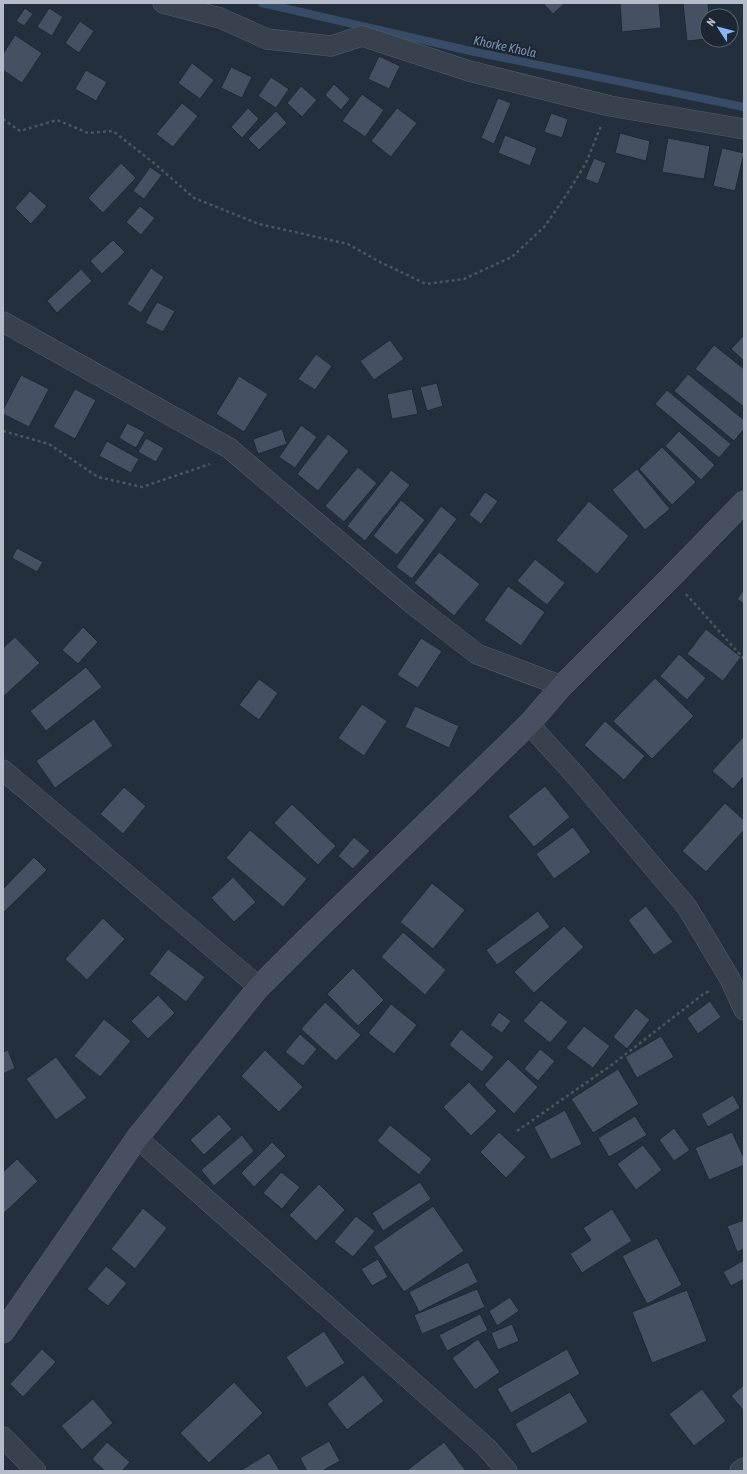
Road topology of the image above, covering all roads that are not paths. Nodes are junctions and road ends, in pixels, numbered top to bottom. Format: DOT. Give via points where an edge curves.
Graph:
graph roads {
  1 [pos="163,3"];
  2 [pos="744,129"];
  3 [pos="3,322"];
  4 [pos="744,502"];
  5 [pos="562,686"];
  6 [pos="529,724"];
  7 [pos="3,770"];
  8 [pos="259,987"];
  9 [pos="744,1010"];
  10 [pos="137,1138"];
  11 [pos="3,1332"];
  12 [pos="3,1438"];
  13 [pos="744,1468"];
  14 [pos="36,1471"];
  15 [pos="507,1471"];
  16 [pos="740,1471"];
  1 -- 2 [label="street" via="220,18 267,39 331,46 362,36 469,71 610,106"];
  3 -- 5 [label="street" via="228,448 410,602 477,654"];
  4 -- 5 [label="main road"];
  5 -- 6 [label="main road"];
  6 -- 8 [label="main road"];
  6 -- 9 [label="street" via="687,907 730,979"];
  7 -- 8 [label="street"];
  8 -- 10 [label="main road"];
  10 -- 11 [label="main road"];
  10 -- 15 [label="street" via="486,1447"];
  12 -- 14 [label="street"];
  13 -- 16 [label="street"];
}
